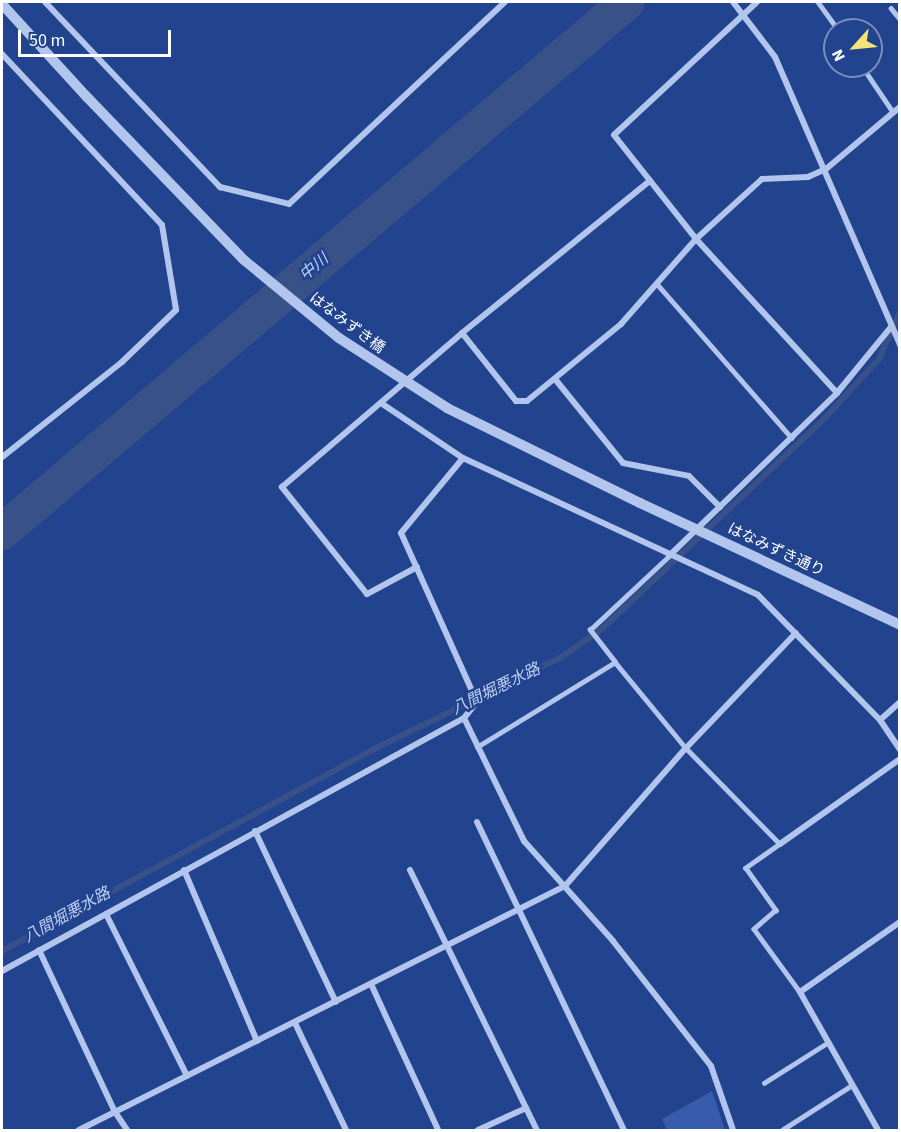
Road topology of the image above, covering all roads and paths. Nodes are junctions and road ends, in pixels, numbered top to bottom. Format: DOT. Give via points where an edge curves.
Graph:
graph roads {
  1 [pos="45,2"];
  2 [pos="505,2"];
  3 [pos="733,2"];
  4 [pos="757,2"];
  5 [pos="818,2"];
  6 [pos="4,5"];
  7 [pos="891,8"];
  8 [pos="742,13"];
  9 [pos="829,18"];
  10 [pos="900,19"];
  11 [pos="2,54"];
  12 [pos="870,78"];
  13 [pos="900,107"];
  14 [pos="893,112"];
  15 [pos="826,169"];
  16 [pos="650,181"];
  17 [pos="696,239"];
  18 [pos="658,285"];
  19 [pos="891,327"];
  20 [pos="897,332"];
  21 [pos="462,333"];
  22 [pos="900,345"];
  23 [pos="555,379"];
  24 [pos="837,393"];
  25 [pos="381,403"];
  26 [pos="792,438"];
  27 [pos="2,457"];
  28 [pos="463,458"];
  29 [pos="640,503"];
  30 [pos="720,507"];
  31 [pos="701,532"];
  32 [pos="672,557"];
  33 [pos="417,567"];
  34 [pos="897,624"];
  35 [pos="796,633"];
  36 [pos="615,662"];
  37 [pos="900,702"];
  38 [pos="464,718"];
  39 [pos="880,720"];
  40 [pos="477,747"];
  41 [pos="686,748"];
  42 [pos="900,750"];
  43 [pos="900,759"];
  44 [pos="477,822"];
  45 [pos="255,831"];
  46 [pos="780,844"];
  47 [pos="184,870"];
  48 [pos="410,870"];
  49 [pos="565,886"];
  50 [pos="521,910"];
  51 [pos="105,914"];
  52 [pos="900,922"];
  53 [pos="449,945"];
  54 [pos="39,950"];
  55 [pos="2,971"];
  56 [pos="371,984"];
  57 [pos="800,992"];
  58 [pos="336,1002"];
  59 [pos="295,1023"];
  60 [pos="257,1041"];
  61 [pos="827,1043"];
  62 [pos="187,1076"];
  63 [pos="764,1083"];
  64 [pos="852,1085"];
  65 [pos="526,1108"];
  66 [pos="115,1112"];
  67 [pos="79,1131"];
  68 [pos="128,1131"];
  69 [pos="346,1131"];
  70 [pos="438,1131"];
  71 [pos="478,1131"];
  72 [pos="537,1131"];
  73 [pos="624,1131"];
  74 [pos="733,1131"];
  75 [pos="782,1131"];
  76 [pos="878,1131"];
  1 -- 2 [label="street" via="220,187 289,204"];
  3 -- 8 [label="street"];
  4 -- 8 [label="street"];
  5 -- 9 [label="lane"];
  6 -- 29 [label="street, はなみずき橋, bridge" via="244,260 347,344 456,413"];
  7 -- 10 [label="lane"];
  8 -- 15 [label="street" via="775,57"];
  8 -- 16 [label="street" via="614,135"];
  11 -- 27 [label="street" via="162,225 176,310 122,362"];
  12 -- 14 [label="lane"];
  13 -- 14 [label="street"];
  14 -- 15 [label="street"];
  15 -- 17 [label="street" via="808,177 762,179"];
  15 -- 19 [label="street"];
  16 -- 17 [label="street"];
  16 -- 21 [label="street"];
  17 -- 18 [label="street"];
  17 -- 24 [label="street"];
  18 -- 23 [label="street" via="621,324"];
  18 -- 26 [label="lane"];
  19 -- 20 [label="street"];
  19 -- 24 [label="street"];
  20 -- 22 [label="street"];
  21 -- 23 [label="street" via="516,401 527,401"];
  21 -- 25 [label="street"];
  23 -- 30 [label="street" via="623,464 689,476"];
  24 -- 26 [label="street"];
  25 -- 28 [label="street"];
  25 -- 33 [label="street" via="282,487 367,594"];
  26 -- 30 [label="street"];
  28 -- 32 [label="street"];
  28 -- 33 [label="street" via="401,533"];
  29 -- 31 [label="street, はなみずき通り"];
  30 -- 31 [label="street"];
  31 -- 32 [label="street"];
  31 -- 34 [label="street, はなみずき通り"];
  32 -- 35 [label="street" via="758,595"];
  32 -- 36 [label="lane" via="590,630"];
  33 -- 38 [label="street" via="477,702"];
  35 -- 39 [label="street"];
  35 -- 41 [label="street"];
  36 -- 40 [label="lane"];
  36 -- 41 [label="lane"];
  37 -- 39 [label="street"];
  38 -- 40 [label="street"];
  38 -- 45 [label="street"];
  39 -- 42 [label="street"];
  40 -- 49 [label="street" via="524,841"];
  41 -- 46 [label="lane"];
  41 -- 49 [label="street"];
  43 -- 46 [label="street"];
  44 -- 50 [label="street"];
  45 -- 47 [label="street"];
  45 -- 58 [label="street"];
  46 -- 57 [label="lane" via="746,868 776,910 754,929"];
  47 -- 51 [label="street"];
  47 -- 60 [label="street"];
  48 -- 53 [label="street"];
  49 -- 50 [label="street"];
  49 -- 74 [label="street" via="711,1066"];
  50 -- 53 [label="street"];
  50 -- 73 [label="street"];
  51 -- 54 [label="street"];
  51 -- 62 [label="street"];
  52 -- 57 [label="street"];
  53 -- 56 [label="street"];
  53 -- 65 [label="street"];
  54 -- 55 [label="street"];
  54 -- 66 [label="street"];
  56 -- 58 [label="street"];
  56 -- 70 [label="street"];
  57 -- 61 [label="street"];
  58 -- 59 [label="street"];
  59 -- 60 [label="street"];
  59 -- 69 [label="street"];
  60 -- 62 [label="street"];
  61 -- 63 [label="lane"];
  61 -- 64 [label="street"];
  62 -- 66 [label="street"];
  64 -- 75 [label="lane"];
  64 -- 76 [label="street"];
  65 -- 71 [label="street"];
  65 -- 72 [label="street"];
  66 -- 67 [label="street"];
  66 -- 68 [label="street"];
}
